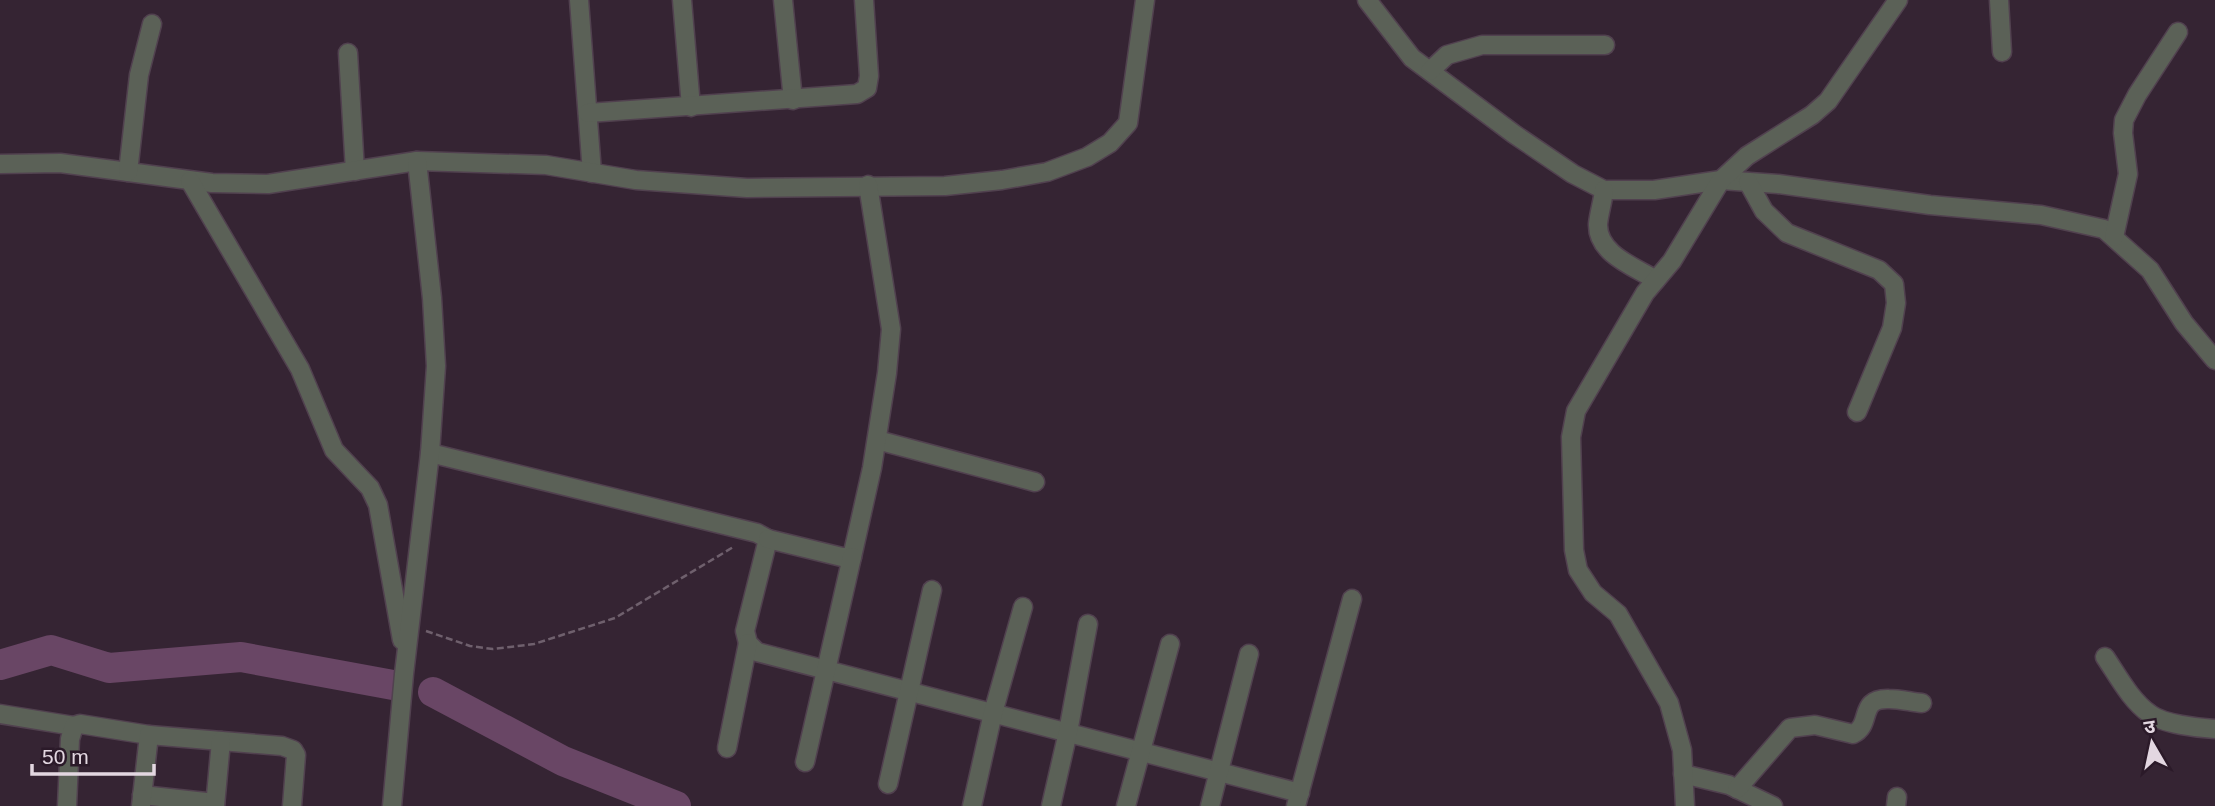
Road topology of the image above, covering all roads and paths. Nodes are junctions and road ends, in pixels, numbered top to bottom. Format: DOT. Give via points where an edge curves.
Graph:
graph roads {
  1 [pos="579,0"];
  2 [pos="682,0"];
  3 [pos="783,0"];
  4 [pos="864,0"];
  5 [pos="1145,0"];
  6 [pos="1367,0"];
  7 [pos="1898,0"];
  8 [pos="1999,0"];
  9 [pos="152,24"];
  10 [pos="2178,32"];
  11 [pos="1605,45"];
  12 [pos="348,52"];
  13 [pos="2002,52"];
  14 [pos="1430,71"];
  15 [pos="793,100"];
  16 [pos="691,107"];
  17 [pos="587,113"];
  18 [pos="417,161"];
  19 [pos="0,164"];
  20 [pos="355,171"];
  21 [pos="128,172"];
  22 [pos="592,173"];
  23 [pos="1721,180"];
  24 [pos="190,181"];
  25 [pos="1748,182"];
  26 [pos="868,185"];
  27 [pos="1604,190"];
  28 [pos="2114,237"];
  29 [pos="1656,280"];
  30 [pos="2215,360"];
  31 [pos="1857,412"];
  32 [pos="877,440"];
  33 [pos="430,453"];
  34 [pos="1035,482"];
  35 [pos="762,536"];
  36 [pos="852,557"];
  37 [pos="932,590"];
  38 [pos="1352,600"];
  39 [pos="1023,607"];
  40 [pos="1088,624"];
  41 [pos="409,625"];
  42 [pos="748,643"];
  43 [pos="1170,644"];
  44 [pos="1249,654"];
  45 [pos="2105,657"];
  46 [pos="405,667"];
  47 [pos="827,670"];
  48 [pos="909,691"];
  49 [pos="1922,703"];
  50 [pos="993,713"];
  51 [pos="0,714"];
  52 [pos="74,726"];
  53 [pos="2215,729"];
  54 [pos="1068,732"];
  55 [pos="149,735"];
  56 [pos="221,741"];
  57 [pos="727,748"];
  58 [pos="1139,751"];
  59 [pos="805,762"];
  60 [pos="1220,772"];
  61 [pos="1683,774"];
  62 [pos="888,784"];
  63 [pos="1737,789"];
  64 [pos="1298,799"];
  65 [pos="141,801"];
  66 [pos="215,805"];
  67 [pos="66,806"];
  68 [pos="292,806"];
  69 [pos="392,806"];
  70 [pos="972,806"];
  71 [pos="1051,806"];
  72 [pos="1126,806"];
  73 [pos="1210,806"];
  74 [pos="1685,806"];
  75 [pos="1773,806"];
  1 -- 17 [label="street"];
  2 -- 16 [label="street"];
  3 -- 15 [label="street"];
  4 -- 15 [label="street" via="867,88 857,94"];
  5 -- 26 [label="street" via="1128,123 1110,144 1047,172 1002,180 945,186"];
  6 -- 14 [label="street" via="1412,58"];
  7 -- 23 [label="street" via="1828,101 1747,156"];
  8 -- 13 [label="street"];
  9 -- 21 [label="street" via="139,75"];
  10 -- 28 [label="street" via="2124,120 2128,174"];
  11 -- 14 [label="street" via="1482,45 1447,55"];
  12 -- 20 [label="street"];
  14 -- 27 [label="street" via="1514,134"];
  15 -- 16 [label="street"];
  16 -- 17 [label="street"];
  17 -- 22 [label="street"];
  18 -- 20 [label="street"];
  18 -- 22 [label="street" via="546,165"];
  18 -- 33 [label="street" via="436,366"];
  19 -- 21 [label="street" via="60,163"];
  20 -- 24 [label="street" via="268,184"];
  21 -- 24 [label="street"];
  22 -- 26 [label="street" via="747,188"];
  23 -- 25 [label="street"];
  23 -- 27 [label="street" via="1654,190"];
  23 -- 29 [label="street"];
  24 -- 46 [label="street" via="300,369 334,450 370,488 378,505"];
  25 -- 28 [label="street" via="2041,215 2104,229"];
  25 -- 31 [label="street" via="1764,212 1787,233 1879,270 1894,284 1892,328"];
  26 -- 32 [label="street" via="891,329"];
  27 -- 29 [label="street" via="1598,226 1603,242 1609,252"];
  28 -- 30 [label="street" via="2150,270"];
  29 -- 61 [label="street" via="1576,411 1571,437 1574,550 1578,570 1593,593 1618,614 1669,703 1682,750"];
  32 -- 34 [label="street"];
  32 -- 36 [label="street"];
  33 -- 35 [label="street"];
  33 -- 41 [label="street"];
  35 -- 36 [label="street"];
  35 -- 41 [label="path" via="615,618 534,644 493,649 470,646"];
  35 -- 42 [label="street" via="745,631"];
  36 -- 47 [label="street"];
  37 -- 48 [label="street"];
  38 -- 64 [label="street"];
  39 -- 50 [label="street"];
  40 -- 54 [label="street"];
  41 -- 46 [label="street"];
  42 -- 47 [label="street" via="757,652"];
  42 -- 57 [label="street"];
  43 -- 58 [label="street"];
  44 -- 60 [label="street"];
  45 -- 53 [label="street" via="2151,715"];
  46 -- 69 [label="street"];
  47 -- 48 [label="street"];
  47 -- 59 [label="street"];
  48 -- 50 [label="street"];
  48 -- 62 [label="street"];
  49 -- 63 [label="street" via="1888,698 1872,703 1863,725 1853,734 1815,725 1790,728"];
  50 -- 54 [label="street"];
  50 -- 70 [label="street"];
  51 -- 52 [label="street"];
  52 -- 55 [label="street"];
  52 -- 67 [label="street"];
  54 -- 58 [label="street"];
  54 -- 71 [label="street"];
  55 -- 56 [label="street"];
  55 -- 65 [label="street"];
  56 -- 66 [label="street"];
  56 -- 68 [label="street" via="293,750"];
  58 -- 60 [label="street"];
  58 -- 72 [label="street"];
  60 -- 64 [label="street"];
  60 -- 73 [label="street"];
  61 -- 63 [label="street"];
  61 -- 74 [label="street"];
  63 -- 75 [label="street"];
  65 -- 66 [label="street"];
}
